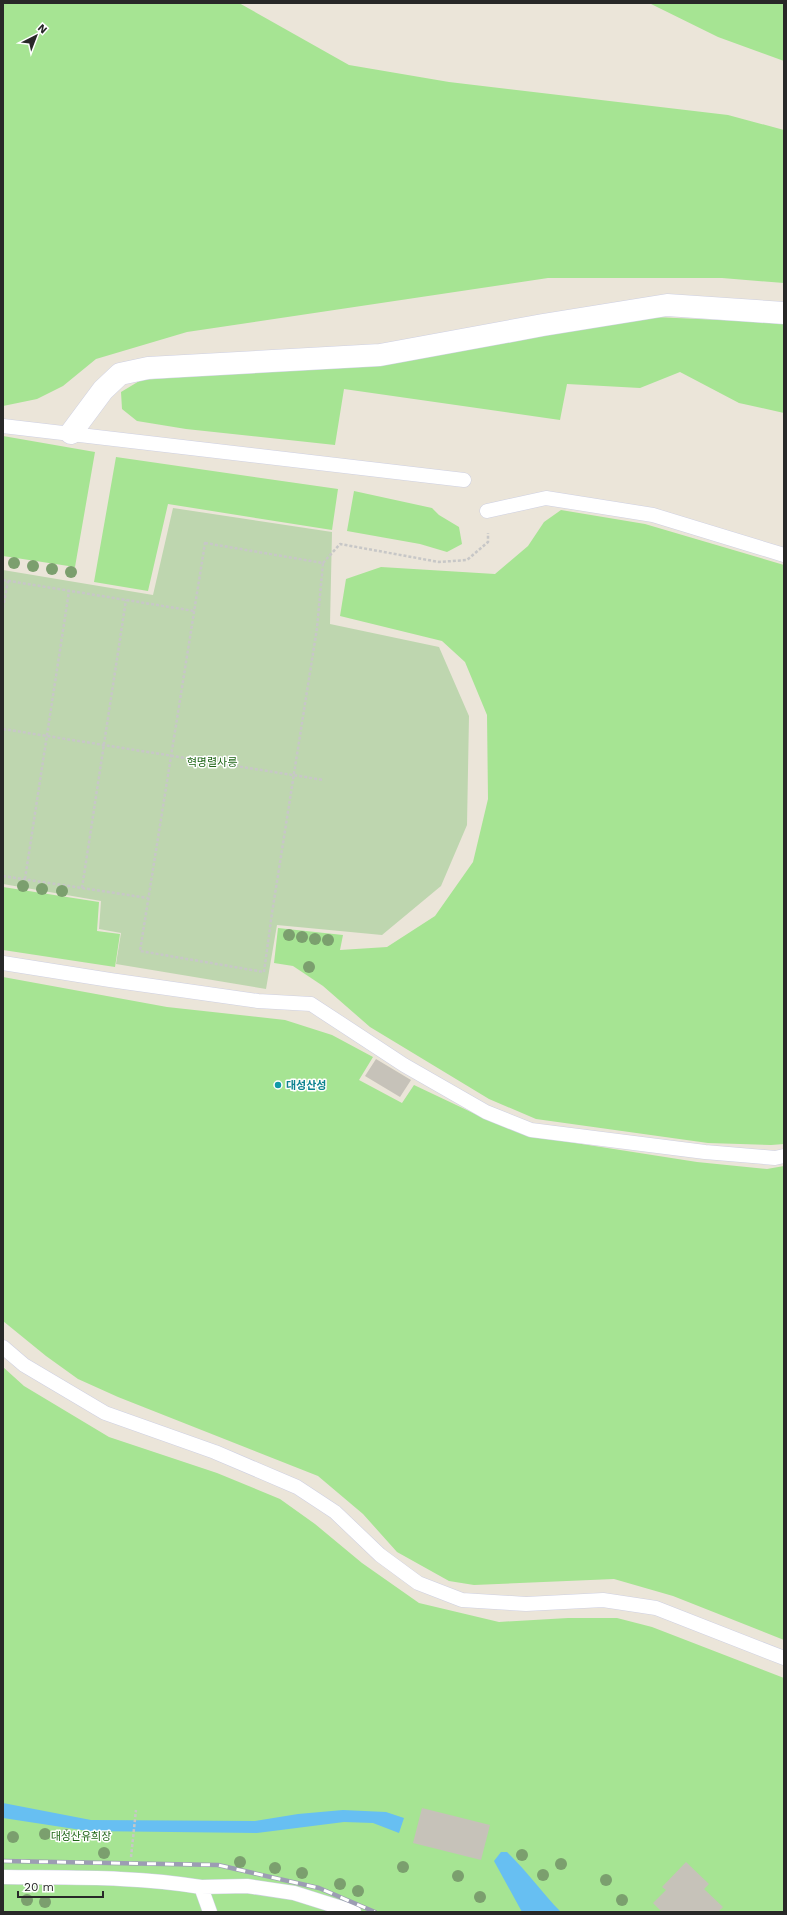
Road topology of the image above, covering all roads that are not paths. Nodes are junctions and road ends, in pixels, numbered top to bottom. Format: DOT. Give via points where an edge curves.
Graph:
graph roads {
  1 [pos="784,313"];
  2 [pos="3,426"];
  3 [pos="71,434"];
  4 [pos="464,480"];
  5 [pos="487,511"];
  6 [pos="784,555"];
  7 [pos="3,963"];
  8 [pos="784,1156"];
  9 [pos="3,1346"];
  10 [pos="784,1658"];
  11 [pos="3,1877"];
  12 [pos="201,1887"];
  13 [pos="210,1912"];
  14 [pos="354,1912"];
  1 -- 3 [label="street" via="667,305 380,355 148,368 120,374 103,390"];
  2 -- 3 [label="lane"];
  3 -- 4 [label="lane"];
  5 -- 6 [label="lane" via="546,498 653,515"];
  7 -- 8 [label="lane" via="258,1001 311,1004 404,1065 486,1112 531,1130 705,1152 775,1158"];
  9 -- 10 [label="lane" via="24,1365 106,1413 215,1452 297,1487 336,1512 380,1555 418,1583 462,1600 526,1604 603,1600 656,1608"];
  11 -- 12 [label="lane" via="130,1879 167,1881"];
  12 -- 13 [label="lane"];
  12 -- 14 [label="lane" via="247,1886 294,1893"];
}
